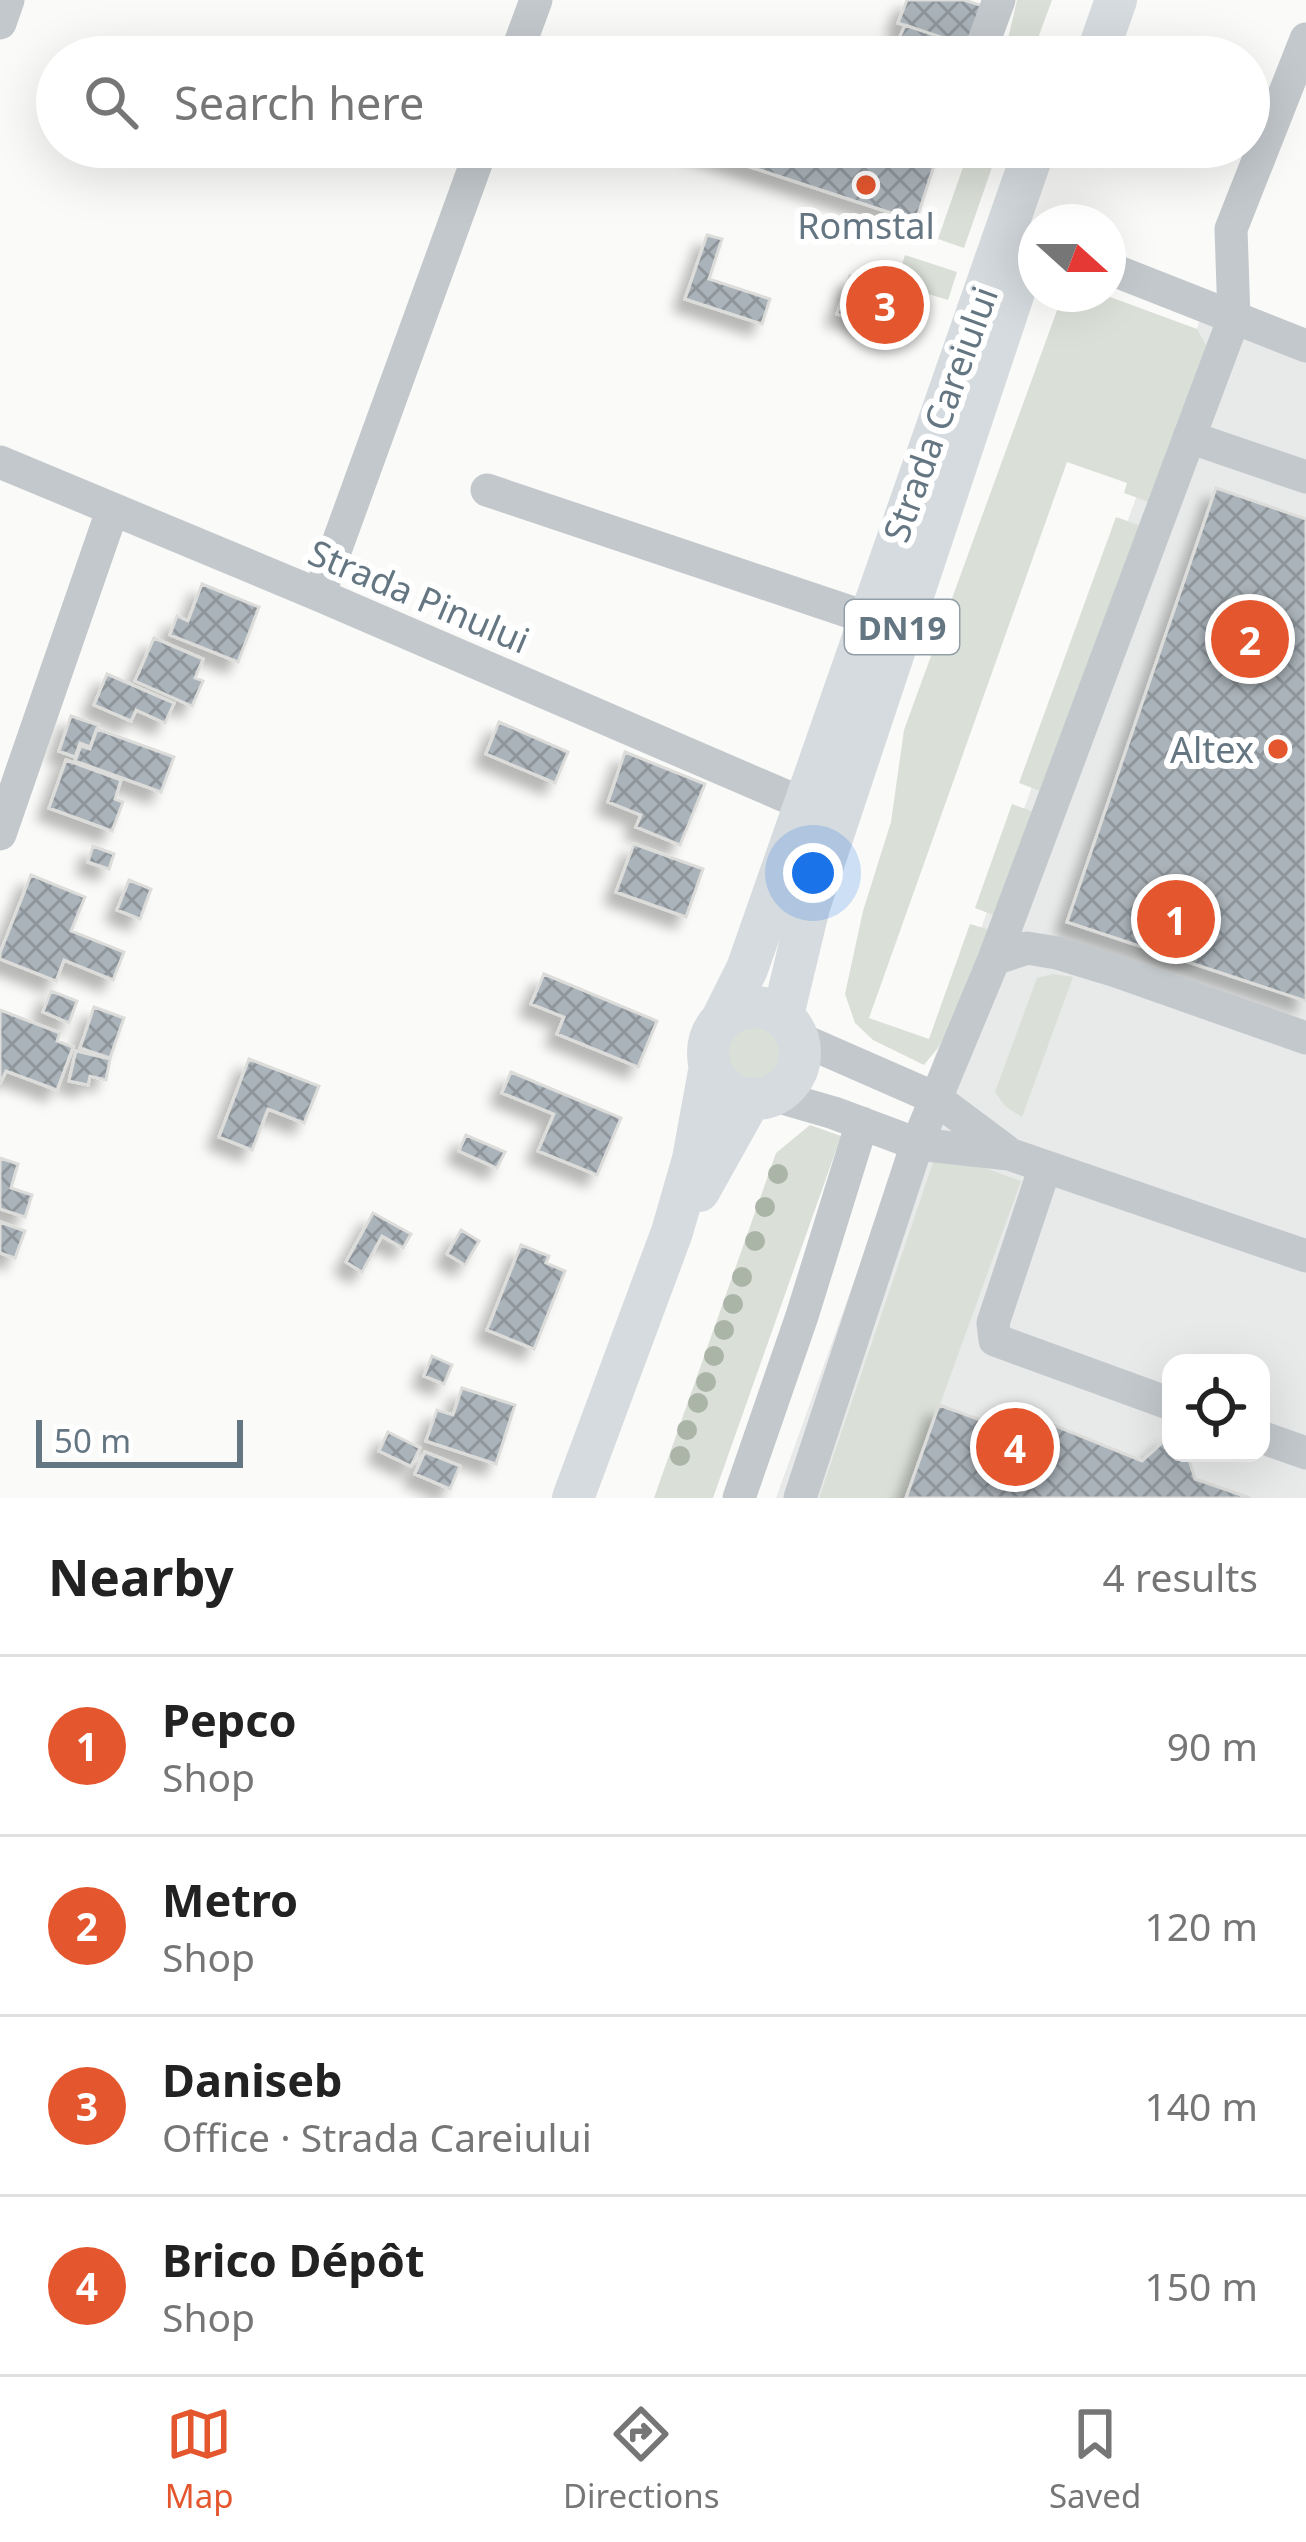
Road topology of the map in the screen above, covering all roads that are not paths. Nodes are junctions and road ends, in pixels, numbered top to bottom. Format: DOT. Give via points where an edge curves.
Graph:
graph roads {
  1 [pos="8,0"];
  2 [pos="536,0"];
  3 [pos="999,0"];
  4 [pos="1086,0"];
  5 [pos="1117,0"];
  6 [pos="0,23"];
  7 [pos="523,36"];
  8 [pos="986,36"];
  9 [pos="1073,36"];
  10 [pos="1104,36"];
  11 [pos="1306,39"];
  12 [pos="1270,130"];
  13 [pos="474,168"];
  14 [pos="1028,168"];
  15 [pos="1057,168"];
  16 [pos="1255,168"];
  17 [pos="1045,204"];
  18 [pos="1126,275"];
  19 [pos="1018,283"];
  20 [pos="1234,318"];
  21 [pos="1306,346"];
  22 [pos="1189,437"];
  23 [pos="0,462"];
  24 [pos="1306,477"];
  25 [pos="487,490"];
  26 [pos="112,511"];
  27 [pos="319,595"];
  28 [pos="868,618"];
  29 [pos="806,805"];
  30 [pos="0,834"];
  31 [pos="994,959"];
  32 [pos="722,1019"];
  33 [pos="791,1027"];
  34 [pos="1306,1039"];
  35 [pos="710,1066"];
  36 [pos="762,1097"];
  37 [pos="935,1097"];
  38 [pos="862,1123"];
  39 [pos="917,1144"];
  40 [pos="1009,1154"];
  41 [pos="1045,1167"];
  42 [pos="672,1232"];
  43 [pos="1306,1256"];
  44 [pos="1162,1401"];
  45 [pos="1270,1440"];
  46 [pos="1306,1453"];
  47 [pos="573,1498"];
  48 [pos="740,1498"];
  49 [pos="800,1498"];
  1 -- 6 [label="street"];
  2 -- 7 [label="street"];
  3 -- 8 [label="street"];
  4 -- 9 [label="main road"];
  5 -- 10 [label="main road"];
  11 -- 12 [label="street"];
  13 -- 27 [label="street"];
  14 -- 28 [label="main road, Strada Careiului / DN19"];
  15 -- 17 [label="main road, Strada Careiului / DN19"];
  16 -- 20 [label="street" via="1231,229"];
  18 -- 20 [label="street"];
  19 -- 33 [label="main road, Strada Careiului / DN19" via="809,907"];
  20 -- 21 [label="street"];
  20 -- 22 [label="street"];
  22 -- 24 [label="street"];
  22 -- 31 [label="street"];
  23 -- 26 [label="street, Strada Pinului"];
  25 -- 28 [label="street"];
  26 -- 27 [label="street, Strada Pinului"];
  26 -- 30 [label="street"];
  27 -- 29 [label="street, Strada Pinului"];
  28 -- 29 [label="main road, Strada Careiului / DN19"];
  29 -- 32 [label="main road, Strada Careiului / DN19"];
  31 -- 34 [label="street" via="1027,948 1057,952"];
  31 -- 37 [label="street"];
  32 -- 33 [label="main road" via="750,1006"];
  32 -- 35 [label="main road, DN19" via="710,1041"];
  33 -- 36 [label="main road, DN19" via="799,1066"];
  33 -- 37 [label="street"];
  35 -- 36 [label="main road" via="725,1089"];
  35 -- 42 [label="main road, DN19"];
  36 -- 38 [label="street"];
  36 -- 42 [label="main road, DN19"];
  37 -- 39 [label="street"];
  37 -- 40 [label="street"];
  38 -- 39 [label="street"];
  38 -- 48 [label="street"];
  39 -- 40 [label="street"];
  39 -- 49 [label="street"];
  40 -- 41 [label="street"];
  41 -- 43 [label="street"];
  41 -- 44 [label="street" via="993,1323 995,1340"];
  42 -- 47 [label="main road, DN19"];
  45 -- 46 [label="street"];
}
